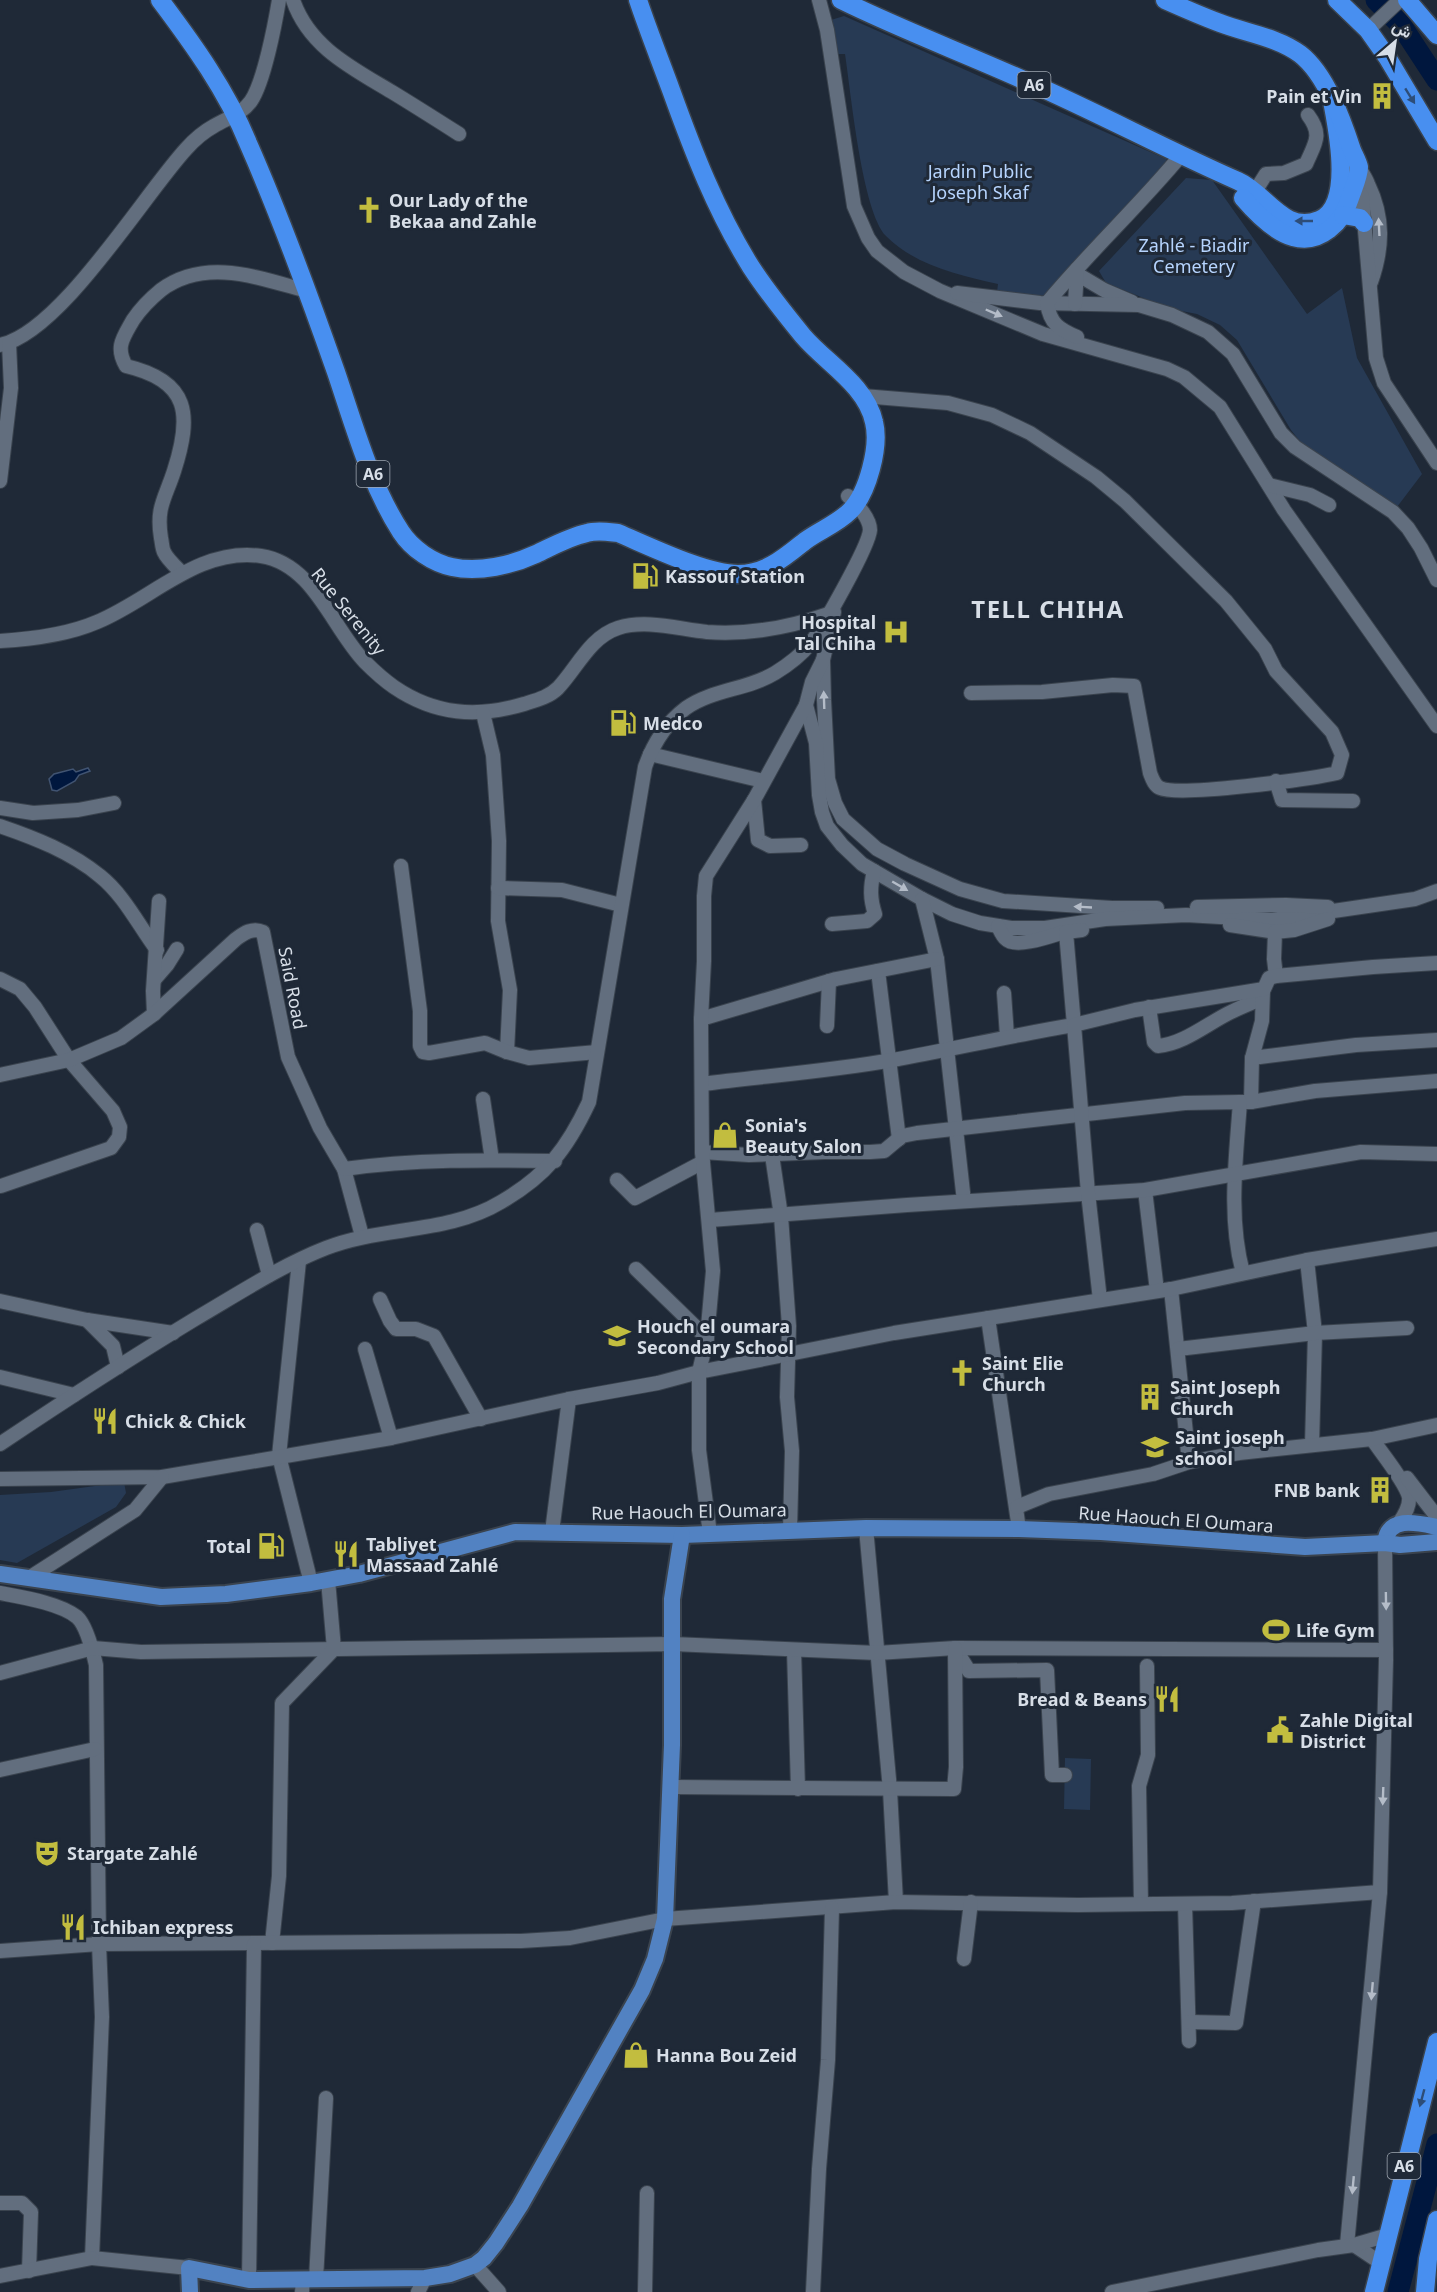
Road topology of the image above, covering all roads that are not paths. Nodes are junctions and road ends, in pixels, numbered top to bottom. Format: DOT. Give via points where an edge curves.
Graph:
graph roads {
  1 [pos="160,0"];
  2 [pos="279,0"];
  3 [pos="293,0"];
  4 [pos="638,0"];
  5 [pos="819,0"];
  6 [pos="841,0"];
  7 [pos="1165,0"];
  8 [pos="1337,0"];
  9 [pos="1402,0"];
  10 [pos="1372,27"];
  11 [pos="1437,35"];
  12 [pos="236,115"];
  13 [pos="1308,115"];
  14 [pos="459,134"];
  15 [pos="1437,141"];
  16 [pos="1182,154"];
  17 [pos="1349,175"];
  18 [pos="1225,176"];
  19 [pos="1254,193"];
  20 [pos="1343,215"];
  21 [pos="1364,223"];
  22 [pos="1077,270"];
  23 [pos="1370,284"];
  24 [pos="307,291"];
  25 [pos="940,291"];
  26 [pos="1029,302"];
  27 [pos="1047,303"];
  28 [pos="1075,304"];
  29 [pos="1139,305"];
  30 [pos="1023,326"];
  31 [pos="4,344"];
  32 [pos="1126,358"];
  33 [pos="863,396"];
  34 [pos="1437,463"];
  35 [pos="0,481"];
  36 [pos="1269,485"];
  37 [pos="849,504"];
  38 [pos="1329,505"];
  39 [pos="182,573"];
  40 [pos="1437,580"];
  41 [pos="836,603"];
  42 [pos="828,615"];
  43 [pos="0,641"];
  44 [pos="823,660"];
  45 [pos="971,693"];
  46 [pos="806,705"];
  47 [pos="483,713"];
  48 [pos="1437,726"];
  49 [pos="650,754"];
  50 [pos="763,781"];
  51 [pos="1276,781"];
  52 [pos="754,800"];
  53 [pos="1353,801"];
  54 [pos="114,803"];
  55 [pos="0,808"];
  56 [pos="843,819"];
  57 [pos="0,826"];
  58 [pos="827,826"];
  59 [pos="801,845"];
  60 [pos="877,849"];
  61 [pos="862,864"];
  62 [pos="401,866"];
  63 [pos="874,871"];
  64 [pos="498,888"];
  65 [pos="1437,891"];
  66 [pos="922,899"];
  67 [pos="159,902"];
  68 [pos="621,905"];
  69 [pos="1373,905"];
  70 [pos="1211,912"];
  71 [pos="1119,918"];
  72 [pos="832,924"];
  73 [pos="998,926"];
  74 [pos="1066,932"];
  75 [pos="1275,932"];
  76 [pos="177,949"];
  77 [pos="157,950"];
  78 [pos="937,959"];
  79 [pos="1437,963"];
  80 [pos="878,971"];
  81 [pos="1276,976"];
  82 [pos="0,979"];
  83 [pos="154,980"];
  84 [pos="829,981"];
  85 [pos="1004,993"];
  86 [pos="1262,994"];
  87 [pos="1149,1007"];
  88 [pos="154,1014"];
  89 [pos="701,1019"];
  90 [pos="1074,1025"];
  91 [pos="827,1026"];
  92 [pos="1007,1036"];
  93 [pos="1437,1040"];
  94 [pos="948,1050"];
  95 [pos="597,1052"];
  96 [pos="507,1053"];
  97 [pos="1252,1058"];
  98 [pos="69,1060"];
  99 [pos="890,1060"];
  100 [pos="0,1075"];
  101 [pos="1437,1081"];
  102 [pos="702,1084"];
  103 [pos="483,1099"];
  104 [pos="1246,1102"];
  105 [pos="1082,1115"];
  106 [pos="956,1129"];
  107 [pos="899,1139"];
  108 [pos="1437,1154"];
  109 [pos="772,1155"];
  110 [pos="703,1157"];
  111 [pos="492,1160"];
  112 [pos="555,1161"];
  113 [pos="344,1169"];
  114 [pos="1234,1175"];
  115 [pos="617,1180"];
  116 [pos="1,1186"];
  117 [pos="1145,1190"];
  118 [pos="1088,1193"];
  119 [pos="964,1201"];
  120 [pos="781,1216"];
  121 [pos="710,1220"];
  122 [pos="257,1230"];
  123 [pos="362,1236"];
  124 [pos="1437,1239"];
  125 [pos="298,1260"];
  126 [pos="1307,1260"];
  127 [pos="636,1269"];
  128 [pos="1243,1273"];
  129 [pos="269,1275"];
  130 [pos="1164,1290"];
  131 [pos="380,1299"];
  132 [pos="1100,1300"];
  133 [pos="0,1301"];
  134 [pos="988,1318"];
  135 [pos="87,1320"];
  136 [pos="1407,1328"];
  137 [pos="172,1333"];
  138 [pos="1314,1333"];
  139 [pos="707,1338"];
  140 [pos="365,1349"];
  141 [pos="1178,1349"];
  142 [pos="788,1354"];
  143 [pos="118,1367"];
  144 [pos="699,1372"];
  145 [pos="0,1377"];
  146 [pos="74,1395"];
  147 [pos="569,1399"];
  148 [pos="481,1419"];
  149 [pos="1437,1425"];
  150 [pos="391,1438"];
  151 [pos="1376,1438"];
  152 [pos="0,1444"];
  153 [pos="1312,1445"];
  154 [pos="279,1456"];
  155 [pos="1189,1462"];
  156 [pos="162,1478"];
  157 [pos="0,1479"];
  158 [pos="1423,1500"];
  159 [pos="1017,1507"];
  160 [pos="1408,1507"];
  161 [pos="1437,1517"];
  162 [pos="1398,1523"];
  163 [pos="1437,1527"];
  164 [pos="866,1528"];
  165 [pos="1019,1529"];
  166 [pos="790,1530"];
  167 [pos="552,1532"];
  168 [pos="682,1534"];
  169 [pos="710,1534"];
  170 [pos="1437,1542"];
  171 [pos="1385,1543"];
  172 [pos="0,1574"];
  173 [pos="29,1578"];
  174 [pos="319,1581"];
  175 [pos="0,1593"];
  176 [pos="674,1644"];
  177 [pos="93,1648"];
  178 [pos="955,1648"];
  179 [pos="334,1649"];
  180 [pos="794,1650"];
  181 [pos="1386,1650"];
  182 [pos="877,1653"];
  183 [pos="1147,1666"];
  184 [pos="0,1673"];
  185 [pos="95,1749"];
  186 [pos="0,1770"];
  187 [pos="1065,1775"];
  188 [pos="670,1787"];
  189 [pos="798,1789"];
  190 [pos="890,1790"];
  191 [pos="1380,1892"];
  192 [pos="1254,1901"];
  193 [pos="896,1902"];
  194 [pos="971,1902"];
  195 [pos="1141,1904"];
  196 [pos="1185,1904"];
  197 [pos="832,1908"];
  198 [pos="665,1919"];
  199 [pos="272,1943"];
  200 [pos="99,1944"];
  201 [pos="254,1944"];
  202 [pos="0,1951"];
  203 [pos="964,1959"];
  204 [pos="1189,2022"];
  205 [pos="1189,2041"];
  206 [pos="1437,2042"];
  207 [pos="326,2098"];
  208 [pos="647,2193"];
  209 [pos="1,2203"];
  210 [pos="1437,2220"];
  211 [pos="1388,2235"];
  212 [pos="1351,2245"];
  213 [pos="92,2258"];
  214 [pos="1381,2263"];
  215 [pos="475,2265"];
  216 [pos="189,2268"];
  217 [pos="29,2271"];
  218 [pos="0,2276"];
  219 [pos="249,2280"];
  220 [pos="307,2284"];
  221 [pos="421,2285"];
  222 [pos="1374,2290"];
  223 [pos="190,2292"];
  224 [pos="499,2292"];
  225 [pos="645,2292"];
  226 [pos="813,2292"];
  227 [pos="1112,2292"];
  228 [pos="1425,2292"];
  1 -- 12 [label="highway, A6"];
  2 -- 12 [label="street" via="258,84 252,99"];
  3 -- 14 [label="street" via="312,36 334,57"];
  4 -- 33 [label="highway, A6" via="698,164 752,269 803,337"];
  5 -- 25 [label="street" via="860,223 877,251"];
  6 -- 16 [label="highway, A6" via="1030,82"];
  7 -- 17 [label="highway, A6" via="1221,24 1262,36 1311,64 1332,100"];
  8 -- 10 [label="highway"];
  9 -- 10 [label="street"];
  9 -- 11 [label="highway"];
  10 -- 15 [label="highway, one-way"];
  12 -- 24 [label="highway, A6"];
  12 -- 31 [label="street" via="196,139 155,185 81,282 34,328"];
  13 -- 19 [label="street" via="1316,126 1316,140 1306,164 1284,173 1266,174"];
  16 -- 18 [label="highway, A6"];
  16 -- 22 [label="street"];
  17 -- 19 [label="highway, A6, one-way" via="1330,212 1322,220 1308,223 1292,221"];
  17 -- 20 [label="highway, A6"];
  17 -- 21 [label="street" via="1362,196"];
  23 -- 17 [label="street, one-way" via="1380,257 1377,209 1370,188"];
  18 -- 19 [label="highway, A6"];
  18 -- 20 [label="highway, A6" via="1267,220 1293,237 1323,234"];
  20 -- 21 [label="highway" via="1360,218"];
  21 -- 23 [label="street"];
  22 -- 27 [label="street"];
  22 -- 28 [label="street"];
  22 -- 29 [label="street" via="1104,290"];
  23 -- 34 [label="street" via="1376,358 1384,383"];
  24 -- 37 [label="highway, A6" via="385,503 402,534 435,561 475,569 506,564 588,532 605,532 618,533 715,571 738,574 770,567"];
  24 -- 39 [label="street" via="238,274 191,274 148,300 123,338 120,356 126,366 159,377 179,396 183,408 174,470 159,508 164,552"];
  25 -- 26 [label="street"];
  25 -- 30 [label="street, one-way"];
  26 -- 27 [label="street"];
  26 -- 30 [label="street"];
  27 -- 28 [label="street"];
  27 -- 32 [label="street" via="1058,328"];
  28 -- 29 [label="street"];
  29 -- 40 [label="street" via="1190,322 1226,345 1281,433 1295,447 1393,512 1421,548"];
  30 -- 32 [label="street"];
  31 -- 35 [label="street" via="11,388"];
  32 -- 36 [label="street" via="1167,369 1198,387 1220,407"];
  33 -- 37 [label="highway, A6" via="875,423 872,462 860,477"];
  33 -- 51 [label="street" via="948,403 992,415 1030,433 1125,501 1226,601 1265,649 1276,671 1332,732 1342,755 1337,773 1307,780"];
  36 -- 38 [label="street" via="1310,495"];
  36 -- 48 [label="street"];
  37 -- 41 [label="street" via="869,522 869,536"];
  39 -- 43 [label="street, Rue Serenity" via="97,623 69,632"];
  39 -- 47 [label="street, Rue Serenity" via="242,555 263,556 281,563 305,581 364,661 393,686 446,710"];
  41 -- 42 [label="street"];
  41 -- 44 [label="street"];
  42 -- 47 [label="street, Rue Serenity" via="762,631 720,632 643,625 618,628 593,644 558,688 544,698"];
  42 -- 49 [label="street" via="795,660 775,674 708,696 687,708 659,735"];
  44 -- 46 [label="street"];
  56 -- 44 [label="street, one-way" via="828,779"];
  45 -- 51 [label="street" via="1134,686 1150,773 1161,789 1188,791"];
  46 -- 50 [label="street"];
  46 -- 58 [label="street" via="816,744 819,795"];
  47 -- 64 [label="street" via="493,755"];
  49 -- 50 [label="street"];
  49 -- 68 [label="street"];
  50 -- 52 [label="street"];
  51 -- 53 [label="street" via="1282,800"];
  52 -- 59 [label="street" via="758,840 770,846"];
  52 -- 89 [label="street" via="706,876"];
  54 -- 55 [label="street" via="33,813"];
  56 -- 58 [label="street"];
  56 -- 60 [label="street"];
  57 -- 77 [label="street" via="70,855 102,877"];
  58 -- 61 [label="street"];
  60 -- 61 [label="street"];
  70 -- 60 [label="street, one-way" via="1003,901 939,881"];
  61 -- 63 [label="street"];
  62 -- 96 [label="street" via="423,1052 485,1043"];
  63 -- 66 [label="street, one-way"];
  63 -- 72 [label="street" via="871,902 875,914 867,921"];
  64 -- 68 [label="street" via="562,890"];
  64 -- 96 [label="street" via="500,938 510,990"];
  65 -- 69 [label="street" via="1415,900"];
  66 -- 73 [label="street" via="952,914"];
  66 -- 78 [label="street"];
  67 -- 77 [label="street"];
  68 -- 95 [label="street"];
  69 -- 70 [label="street" via="1267,913"];
  69 -- 75 [label="street"];
  70 -- 71 [label="street"];
  70 -- 75 [label="street" via="1227,925"];
  71 -- 73 [label="street" via="1045,928"];
  71 -- 74 [label="street" via="1089,930"];
  73 -- 74 [label="street" via="1012,943"];
  74 -- 90 [label="street"];
  75 -- 81 [label="street"];
  76 -- 83 [label="street"];
  77 -- 83 [label="street"];
  78 -- 80 [label="street"];
  78 -- 94 [label="street"];
  79 -- 81 [label="street"];
  80 -- 84 [label="street"];
  80 -- 99 [label="street"];
  81 -- 86 [label="street" via="1269,978"];
  82 -- 98 [label="street" via="28,998"];
  83 -- 88 [label="street"];
  84 -- 89 [label="street"];
  84 -- 91 [label="street"];
  85 -- 92 [label="street"];
  86 -- 87 [label="street"];
  86 -- 87 [label="street" via="1165,1046 1154,1042"];
  86 -- 97 [label="street" via="1262,1021"];
  87 -- 90 [label="street"];
  88 -- 98 [label="street, Said Road" via="121,1038"];
  88 -- 113 [label="street, Said Road" via="246,931 263,932 288,1057 320,1128"];
  89 -- 102 [label="street"];
  90 -- 92 [label="street"];
  90 -- 105 [label="street"];
  92 -- 94 [label="street"];
  93 -- 97 [label="street"];
  94 -- 99 [label="street"];
  94 -- 106 [label="street"];
  95 -- 96 [label="street" via="529,1058"];
  95 -- 112 [label="street" via="589,1102 575,1133"];
  97 -- 104 [label="street"];
  98 -- 100 [label="street, Said Road"];
  98 -- 116 [label="street" via="113,1111 120,1127 119,1137 111,1148"];
  99 -- 102 [label="street"];
  99 -- 107 [label="street"];
  101 -- 104 [label="street" via="1315,1090"];
  102 -- 110 [label="street"];
  103 -- 111 [label="street"];
  104 -- 105 [label="street" via="1185,1103"];
  104 -- 114 [label="street"];
  105 -- 106 [label="street"];
  105 -- 118 [label="street"];
  106 -- 107 [label="street"];
  106 -- 119 [label="street"];
  107 -- 109 [label="street" via="877,1152"];
  108 -- 114 [label="street" via="1361,1152"];
  109 -- 110 [label="street"];
  109 -- 120 [label="street"];
  110 -- 115 [label="street" via="635,1197"];
  110 -- 121 [label="street"];
  111 -- 112 [label="street"];
  111 -- 113 [label="street"];
  112 -- 123 [label="street" via="500,1203 470,1216"];
  113 -- 123 [label="street, Said Road"];
  114 -- 117 [label="street"];
  114 -- 128 [label="street" via="1236,1247"];
  117 -- 118 [label="street"];
  117 -- 130 [label="street"];
  118 -- 119 [label="street"];
  118 -- 132 [label="street"];
  119 -- 120 [label="street"];
  120 -- 121 [label="street"];
  120 -- 142 [label="street"];
  121 -- 139 [label="street" via="713,1271"];
  122 -- 129 [label="street"];
  123 -- 125 [label="street"];
  124 -- 126 [label="street"];
  125 -- 129 [label="street"];
  125 -- 154 [label="street"];
  126 -- 128 [label="street"];
  126 -- 138 [label="street"];
  127 -- 139 [label="street"];
  128 -- 130 [label="street"];
  129 -- 137 [label="street"];
  130 -- 132 [label="street"];
  130 -- 141 [label="street"];
  131 -- 148 [label="street" via="396,1329 417,1329 434,1336"];
  132 -- 134 [label="street"];
  133 -- 135 [label="street"];
  134 -- 142 [label="street"];
  134 -- 159 [label="street"];
  135 -- 137 [label="street"];
  135 -- 143 [label="street" via="112,1346"];
  136 -- 138 [label="street"];
  137 -- 143 [label="street"];
  138 -- 141 [label="street"];
  138 -- 153 [label="street"];
  139 -- 144 [label="street"];
  140 -- 150 [label="street"];
  141 -- 155 [label="street"];
  142 -- 144 [label="street"];
  142 -- 166 [label="street"];
  143 -- 146 [label="street"];
  144 -- 147 [label="street"];
  144 -- 169 [label="street" via="699,1450"];
  145 -- 146 [label="street"];
  146 -- 152 [label="street"];
  147 -- 148 [label="street"];
  147 -- 167 [label="street"];
  148 -- 150 [label="street"];
  149 -- 151 [label="street"];
  150 -- 154 [label="street"];
  151 -- 153 [label="street"];
  151 -- 158 [label="street"];
  151 -- 160 [label="street" via="1407,1491"];
  153 -- 155 [label="street"];
  154 -- 156 [label="street"];
  154 -- 174 [label="street"];
  155 -- 159 [label="street" via="1153,1474 1049,1494"];
  156 -- 157 [label="street"];
  156 -- 173 [label="street" via="135,1510"];
  158 -- 160 [label="street"];
  158 -- 161 [label="street"];
  159 -- 165 [label="street"];
  160 -- 162 [label="street"];
  162 -- 163 [label="main road"];
  162 -- 171 [label="main road" via="1390,1529"];
  164 -- 165 [label="main road, Rue Haouch El Oumara"];
  164 -- 166 [label="main road, Rue Haouch El Oumara"];
  164 -- 182 [label="street"];
  165 -- 171 [label="main road, Rue Haouch El Oumara" via="1305,1547"];
  166 -- 169 [label="main road, Rue Haouch El Oumara"];
  167 -- 168 [label="main road, Rue Haouch El Oumara"];
  167 -- 174 [label="main road, Rue Haouch El Oumara" via="515,1533"];
  168 -- 169 [label="main road, Rue Haouch El Oumara"];
  168 -- 176 [label="main road" via="672,1599"];
  170 -- 171 [label="main road, Rue Haouch El Oumara"];
  171 -- 181 [label="street, one-way"];
  172 -- 173 [label="main road, Rue Haouch El Oumara"];
  173 -- 174 [label="main road, Rue Haouch El Oumara" via="161,1597 226,1594"];
  174 -- 179 [label="street"];
  175 -- 177 [label="street" via="44,1602 78,1617"];
  176 -- 179 [label="street"];
  176 -- 180 [label="street"];
  176 -- 188 [label="main road"];
  177 -- 179 [label="street" via="141,1652"];
  177 -- 184 [label="street"];
  177 -- 185 [label="street"];
  178 -- 181 [label="street"];
  178 -- 182 [label="street"];
  178 -- 187 [label="street" via="969,1671 1047,1670 1052,1775"];
  178 -- 190 [label="street" via="954,1789"];
  179 -- 199 [label="street" via="282,1703 279,1875"];
  180 -- 182 [label="street"];
  180 -- 189 [label="street"];
  181 -- 191 [label="street, one-way"];
  182 -- 190 [label="street"];
  183 -- 195 [label="street" via="1148,1755 1139,1786"];
  185 -- 186 [label="street"];
  185 -- 200 [label="street"];
  188 -- 189 [label="street"];
  188 -- 198 [label="main road"];
  189 -- 190 [label="street"];
  190 -- 193 [label="street"];
  191 -- 192 [label="street"];
  191 -- 212 [label="street, one-way"];
  192 -- 196 [label="street"];
  192 -- 204 [label="street" via="1236,2023"];
  193 -- 194 [label="street"];
  193 -- 197 [label="street"];
  194 -- 195 [label="street"];
  194 -- 203 [label="street"];
  195 -- 196 [label="street"];
  196 -- 204 [label="street"];
  197 -- 198 [label="street"];
  197 -- 226 [label="street" via="828,2060"];
  198 -- 199 [label="street" via="570,1938 521,1941"];
  198 -- 215 [label="main road" via="655,1959 614,2042 520,2206 496,2243"];
  199 -- 201 [label="street"];
  200 -- 201 [label="street"];
  200 -- 202 [label="street"];
  200 -- 213 [label="street" via="102,2018"];
  201 -- 219 [label="street"];
  204 -- 205 [label="street"];
  206 -- 211 [label="highway, A6, one-way"];
  207 -- 220 [label="street"];
  208 -- 225 [label="street"];
  209 -- 217 [label="street" via="22,2203 31,2212"];
  210 -- 228 [label="highway"];
  211 -- 212 [label="street"];
  211 -- 214 [label="highway, A6"];
  212 -- 214 [label="street"];
  212 -- 227 [label="street"];
  213 -- 216 [label="street"];
  213 -- 217 [label="street"];
  214 -- 222 [label="highway, A6"];
  215 -- 221 [label="main road"];
  215 -- 224 [label="street"];
  216 -- 219 [label="main road"];
  216 -- 223 [label="main road"];
  217 -- 218 [label="street"];
  219 -- 220 [label="main road"];
  220 -- 221 [label="main road"];
}
